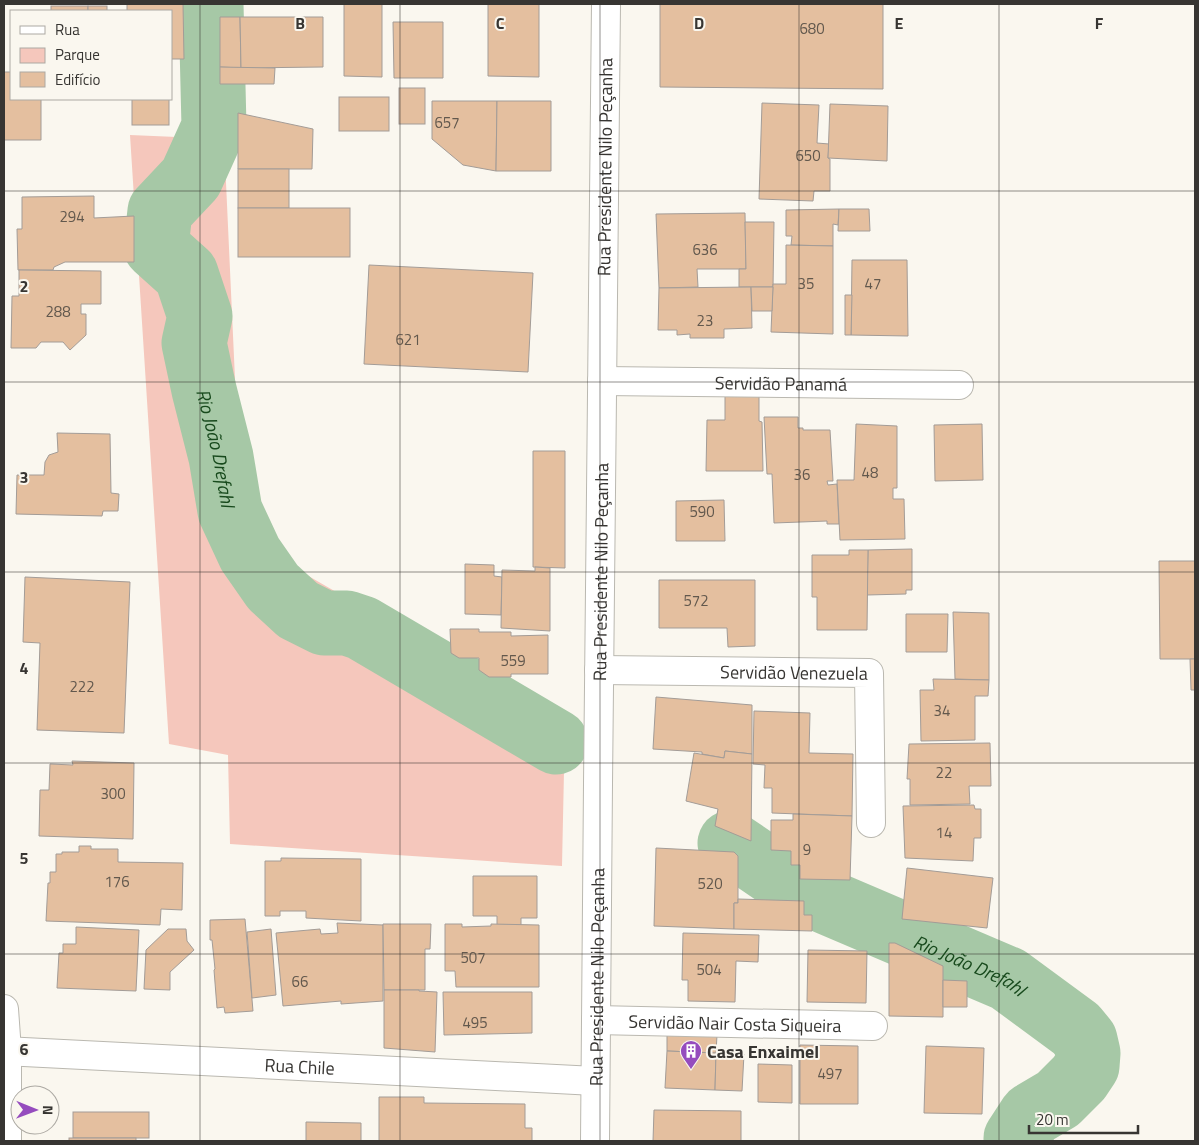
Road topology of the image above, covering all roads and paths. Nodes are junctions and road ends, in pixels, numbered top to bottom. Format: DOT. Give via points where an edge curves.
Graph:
graph roads {
  1 [pos="606,4"];
  2 [pos="602,381"];
  3 [pos="959,385"];
  4 [pos="599,670"];
  5 [pos="871,823"];
  6 [pos="4,1009"];
  7 [pos="596,1020"];
  8 [pos="873,1026"];
  9 [pos="6,1051"];
  10 [pos="596,1081"];
  11 [pos="7,1141"];
  12 [pos="595,1141"];
  1 -- 2 [label="street, Rua Presidente Nilo Peçanha"];
  2 -- 3 [label="street, Servidão Panamá"];
  2 -- 4 [label="street, Rua Presidente Nilo Peçanha"];
  4 -- 5 [label="street, Servidão Venezuela" via="869,673"];
  4 -- 7 [label="street, Rua Presidente Nilo Peçanha"];
  6 -- 9 [label="street"];
  7 -- 8 [label="street, Servidão Nair Costa Siqueira"];
  7 -- 10 [label="street, Rua Presidente Nilo Peçanha"];
  9 -- 10 [label="street, Rua Chile"];
  9 -- 11 [label="street"];
  10 -- 12 [label="street, Rua Presidente Nilo Peçanha"];
}
